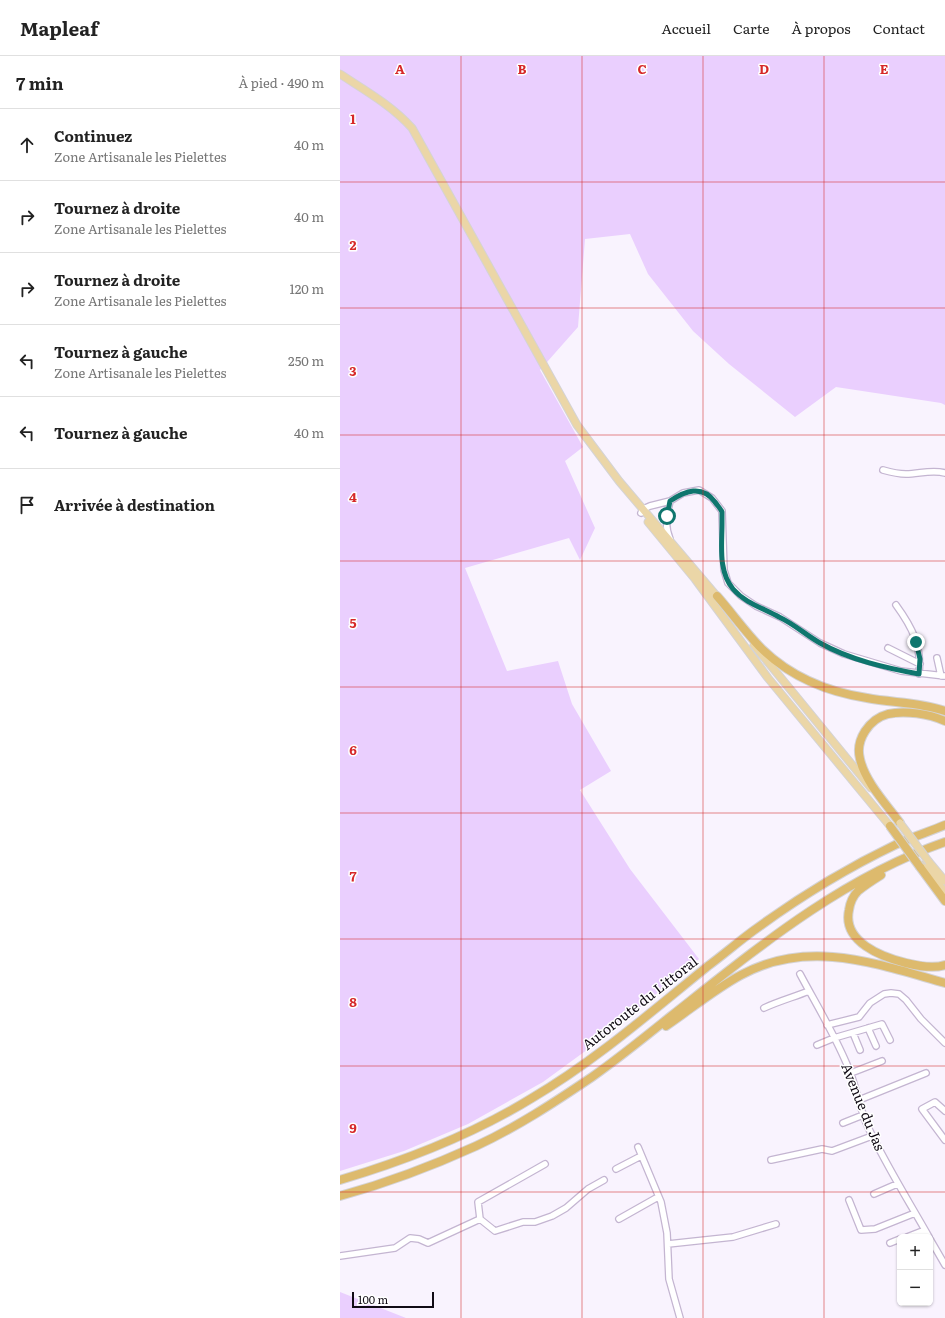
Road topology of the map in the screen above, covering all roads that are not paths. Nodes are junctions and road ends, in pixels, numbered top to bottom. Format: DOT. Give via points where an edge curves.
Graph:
graph roads {
  1 [pos="340,74"];
  2 [pos="883,470"];
  3 [pos="945,473"];
  4 [pos="670,501"];
  5 [pos="642,511"];
  6 [pos="667,516"];
  7 [pos="651,521"];
  8 [pos="671,541"];
  9 [pos="717,596"];
  10 [pos="896,606"];
  11 [pos="888,648"];
  12 [pos="937,658"];
  13 [pos="920,664"];
  14 [pos="919,674"];
  15 [pos="943,676"];
  16 [pos="945,711"];
  17 [pos="945,721"];
  18 [pos="945,820"];
  19 [pos="900,823"];
  20 [pos="888,824"];
  21 [pos="945,825"];
  22 [pos="945,842"];
  23 [pos="945,846"];
  24 [pos="924,865"];
  25 [pos="945,881"];
  26 [pos="945,892"];
  27 [pos="945,901"];
  28 [pos="752,931"];
  29 [pos="945,965"];
  30 [pos="800,974"];
  31 [pos="945,983"];
  32 [pos="809,991"];
  33 [pos="764,1008"];
  34 [pos="827,1025"];
  35 [pos="868,1028"];
  36 [pos="853,1033"];
  37 [pos="834,1038"];
  38 [pos="890,1040"];
  39 [pos="945,1043"];
  40 [pos="817,1045"];
  41 [pos="876,1046"];
  42 [pos="860,1050"];
  43 [pos="882,1061"];
  44 [pos="926,1073"];
  45 [pos="851,1074"];
  46 [pos="593,1076"];
  47 [pos="859,1100"];
  48 [pos="945,1111"];
  49 [pos="863,1115"];
  50 [pos="842,1123"];
  51 [pos="872,1136"];
  52 [pos="945,1140"];
  53 [pos="638,1147"];
  54 [pos="641,1156"];
  55 [pos="771,1160"];
  56 [pos="545,1164"];
  57 [pos="616,1169"];
  58 [pos="340,1180"];
  59 [pos="604,1180"];
  60 [pos="897,1184"];
  61 [pos="874,1194"];
  62 [pos="340,1196"];
  63 [pos="658,1197"];
  64 [pos="849,1200"];
  65 [pos="915,1213"];
  66 [pos="480,1219"];
  67 [pos="619,1219"];
  68 [pos="776,1224"];
  69 [pos="925,1230"];
  70 [pos="915,1234"];
  71 [pos="928,1234"];
  72 [pos="897,1240"];
  73 [pos="890,1243"];
  74 [pos="933,1243"];
  75 [pos="668,1244"];
  76 [pos="340,1256"];
  77 [pos="945,1265"];
  78 [pos="680,1318"];
  1 -- 5 [label="main road" via="384,102 412,128 577,425"];
  2 -- 3 [label="street" via="905,474"];
  4 -- 5 [label="street"];
  4 -- 6 [label="street"];
  4 -- 14 [label="street" via="683,493 699,490 712,498 722,511 724,570 728,582 741,596 833,650"];
  5 -- 7 [label="main road"];
  6 -- 7 [label="street" via="662,521"];
  6 -- 8 [label="street" via="666,530"];
  7 -- 8 [label="main road"];
  7 -- 20 [label="main road" via="768,678"];
  8 -- 9 [label="main road"];
  9 -- 16 [label="highway" via="761,648 798,676 841,694"];
  9 -- 19 [label="main road" via="763,657"];
  10 -- 13 [label="street" via="909,623"];
  11 -- 13 [label="street"];
  12 -- 15 [label="street"];
  13 -- 14 [label="street"];
  14 -- 15 [label="street"];
  17 -- 19 [label="highway" via="918,714 887,714 867,728 863,735 859,750 862,767"];
  18 -- 28 [label="highway" via="853,862 795,898"];
  19 -- 24 [label="main road, bridge"];
  20 -- 24 [label="highway, bridge"];
  21 -- 28 [label="highway, Autoroute du Littoral" via="897,844 854,866"];
  22 -- 46 [label="highway, Autoroute du Littoral" via="898,861 826,900 740,961"];
  23 -- 29 [label="highway" via="902,864 870,882 857,892 850,903 848,914 849,926 855,936 878,953 919,966"];
  24 -- 25 [label="main road"];
  24 -- 26 [label="main road"];
  24 -- 27 [label="highway"];
  28 -- 58 [label="highway, Autoroute du Littoral" via="584,1064 532,1098 453,1140"];
  30 -- 32 [label="street, Avenue du Jas"];
  31 -- 46 [label="highway" via="877,964 832,956 803,956 767,964 724,985"];
  32 -- 33 [label="street"];
  32 -- 34 [label="street, Avenue du Jas"];
  34 -- 37 [label="street, Avenue du Jas"];
  34 -- 39 [label="street" via="859,1017 870,1003 884,994 899,994"];
  35 -- 36 [label="street"];
  35 -- 38 [label="street" via="882,1024"];
  35 -- 41 [label="street"];
  36 -- 37 [label="street"];
  36 -- 42 [label="street"];
  37 -- 40 [label="street"];
  37 -- 45 [label="street, Avenue du Jas"];
  43 -- 45 [label="street"];
  44 -- 47 [label="street"];
  45 -- 47 [label="street, Avenue du Jas"];
  46 -- 62 [label="highway, Autoroute du Littoral" via="545,1108 477,1145 412,1173"];
  47 -- 49 [label="street, Avenue du Jas"];
  48 -- 52 [label="street" via="935,1102 922,1109"];
  49 -- 50 [label="street"];
  49 -- 51 [label="street, Avenue du Jas"];
  51 -- 55 [label="street" via="832,1151 822,1149"];
  51 -- 60 [label="street, Avenue du Jas"];
  53 -- 54 [label="street"];
  54 -- 57 [label="street"];
  54 -- 63 [label="street"];
  56 -- 66 [label="street" via="478,1202"];
  59 -- 66 [label="street" via="588,1188 566,1208 535,1222 522,1222 496,1231"];
  60 -- 61 [label="street"];
  60 -- 65 [label="street, Avenue du Jas"];
  63 -- 67 [label="street"];
  63 -- 75 [label="street"];
  64 -- 65 [label="street" via="861,1230 876,1229"];
  65 -- 69 [label="street, Avenue du Jas"];
  66 -- 76 [label="street" via="428,1242 410,1238 395,1248"];
  68 -- 75 [label="street" via="733,1237"];
  69 -- 70 [label="street"];
  69 -- 71 [label="street, Avenue du Jas"];
  72 -- 73 [label="street"];
  74 -- 77 [label="street, Avenue du Jas"];
  75 -- 78 [label="street" via="670,1279"];
}
